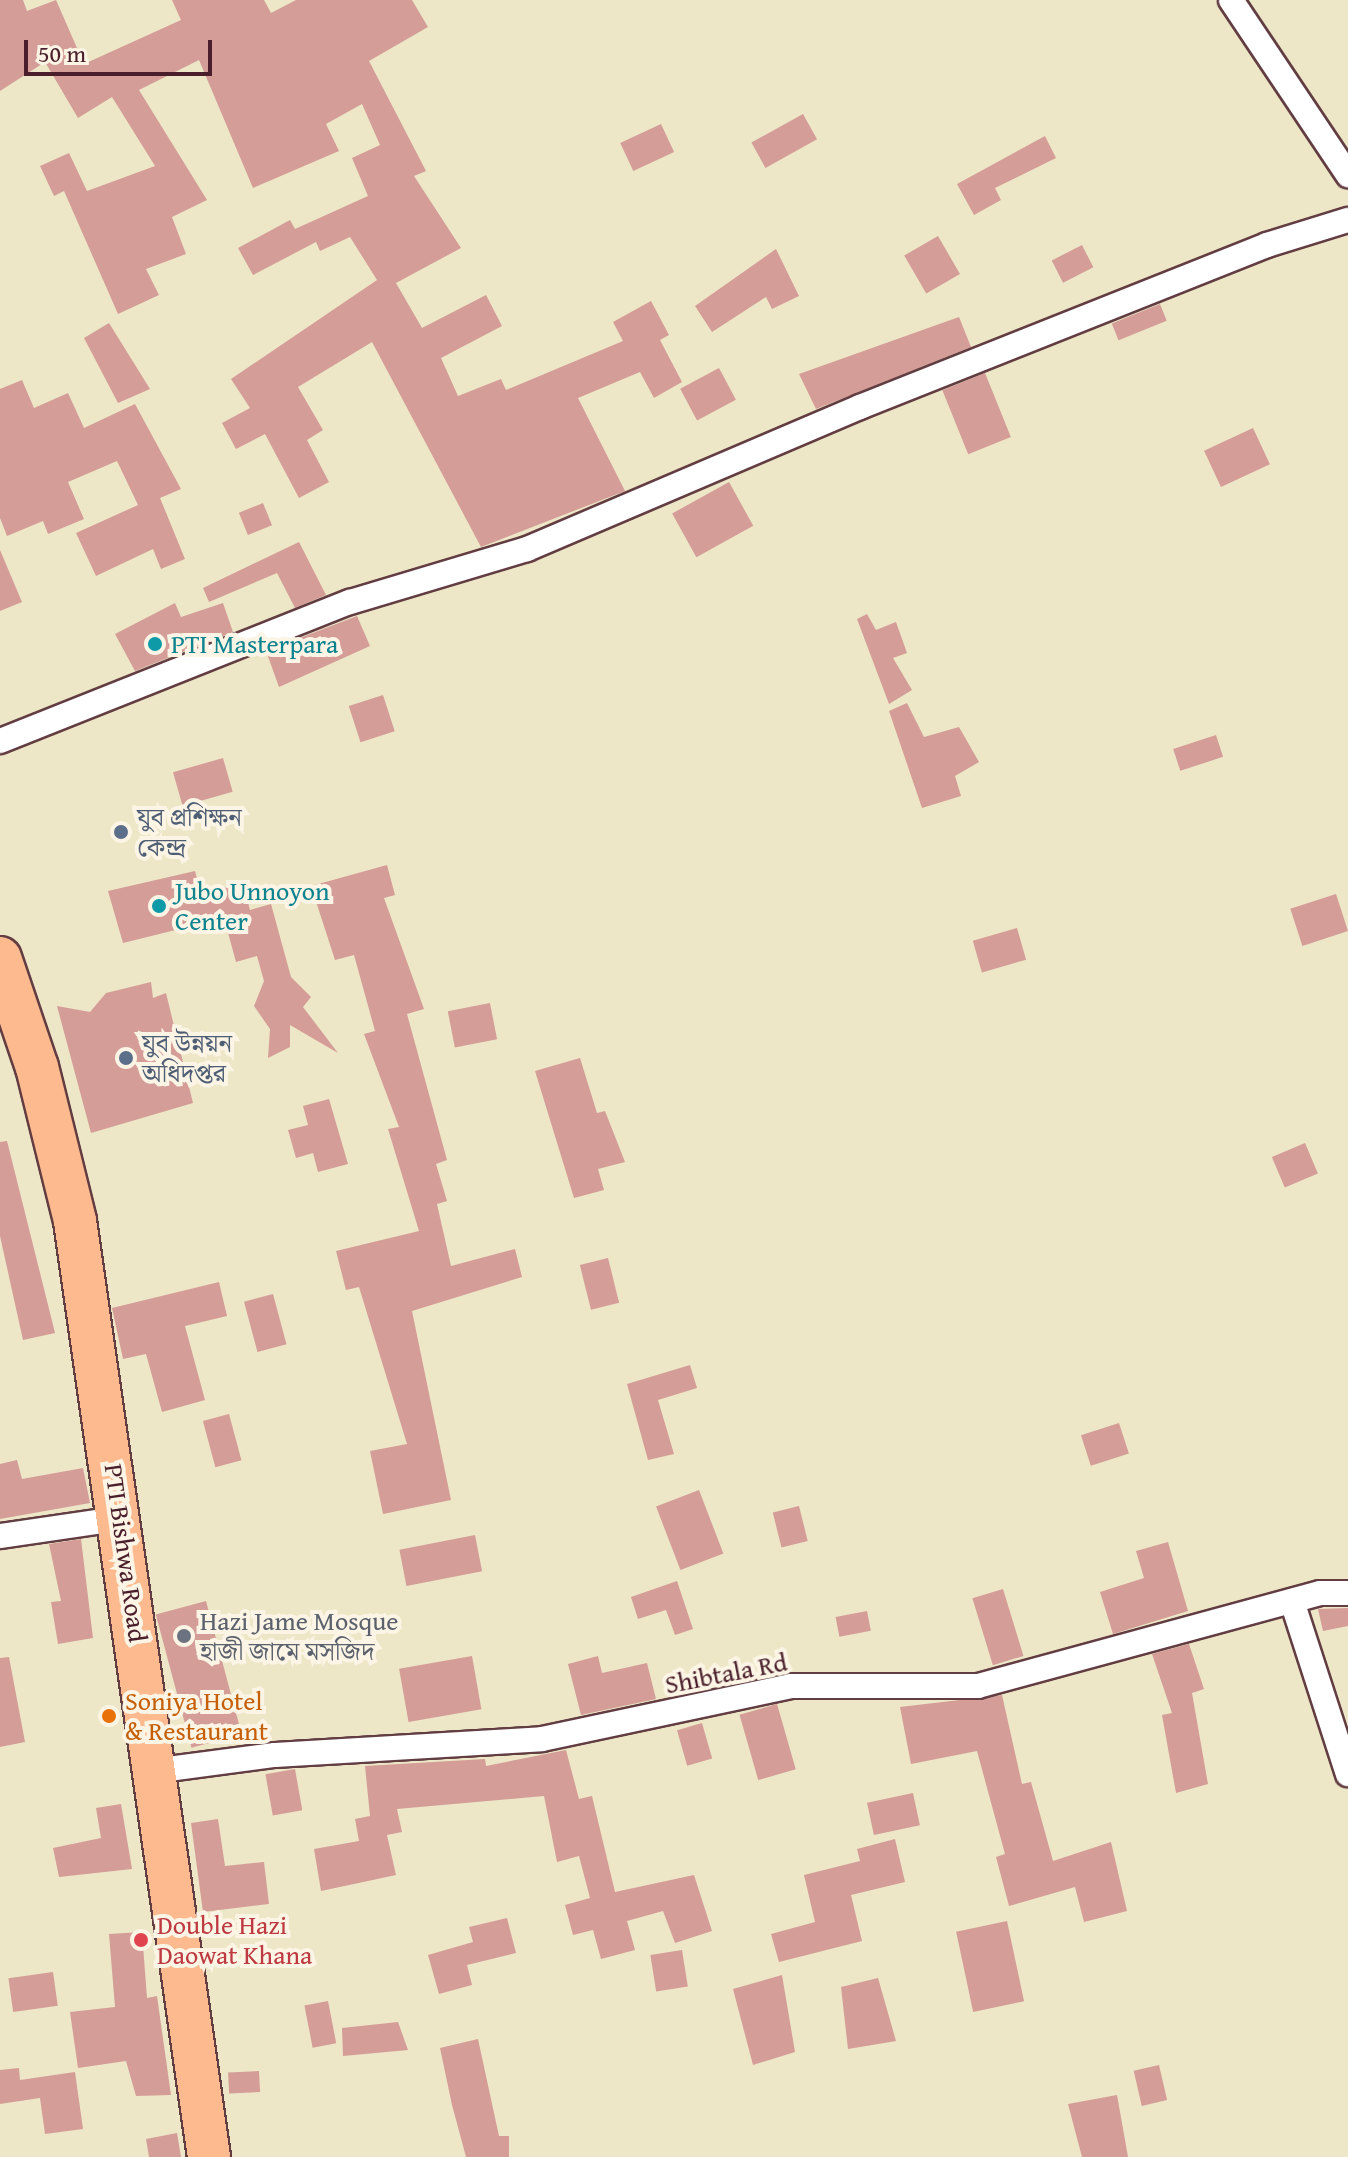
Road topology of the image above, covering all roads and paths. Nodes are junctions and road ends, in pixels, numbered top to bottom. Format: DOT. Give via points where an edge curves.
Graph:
graph roads {
  1 [pos="1231,0"];
  2 [pos="1348,175"];
  3 [pos="1348,220"];
  4 [pos="0,741"];
  5 [pos="0,958"];
  6 [pos="123,1518"];
  7 [pos="0,1536"];
  8 [pos="1348,1593"];
  9 [pos="1292,1601"];
  10 [pos="153,1771"];
  11 [pos="1348,1774"];
  12 [pos="209,2157"];
  1 -- 2 [label="street"];
  3 -- 4 [label="street" via="1267,245 860,407 527,549 350,602"];
  5 -- 6 [label="highway, PTI Bishwa Road" via="37,1067 75,1221"];
  6 -- 7 [label="street"];
  6 -- 10 [label="highway, PTI Bishwa Road"];
  8 -- 9 [label="street, Shibtala Rd"];
  9 -- 10 [label="street, Shibtala Rd" via="978,1686 791,1686 542,1739 275,1755"];
  9 -- 11 [label="street"];
  10 -- 12 [label="highway, PTI Bishwa Road"];
}
